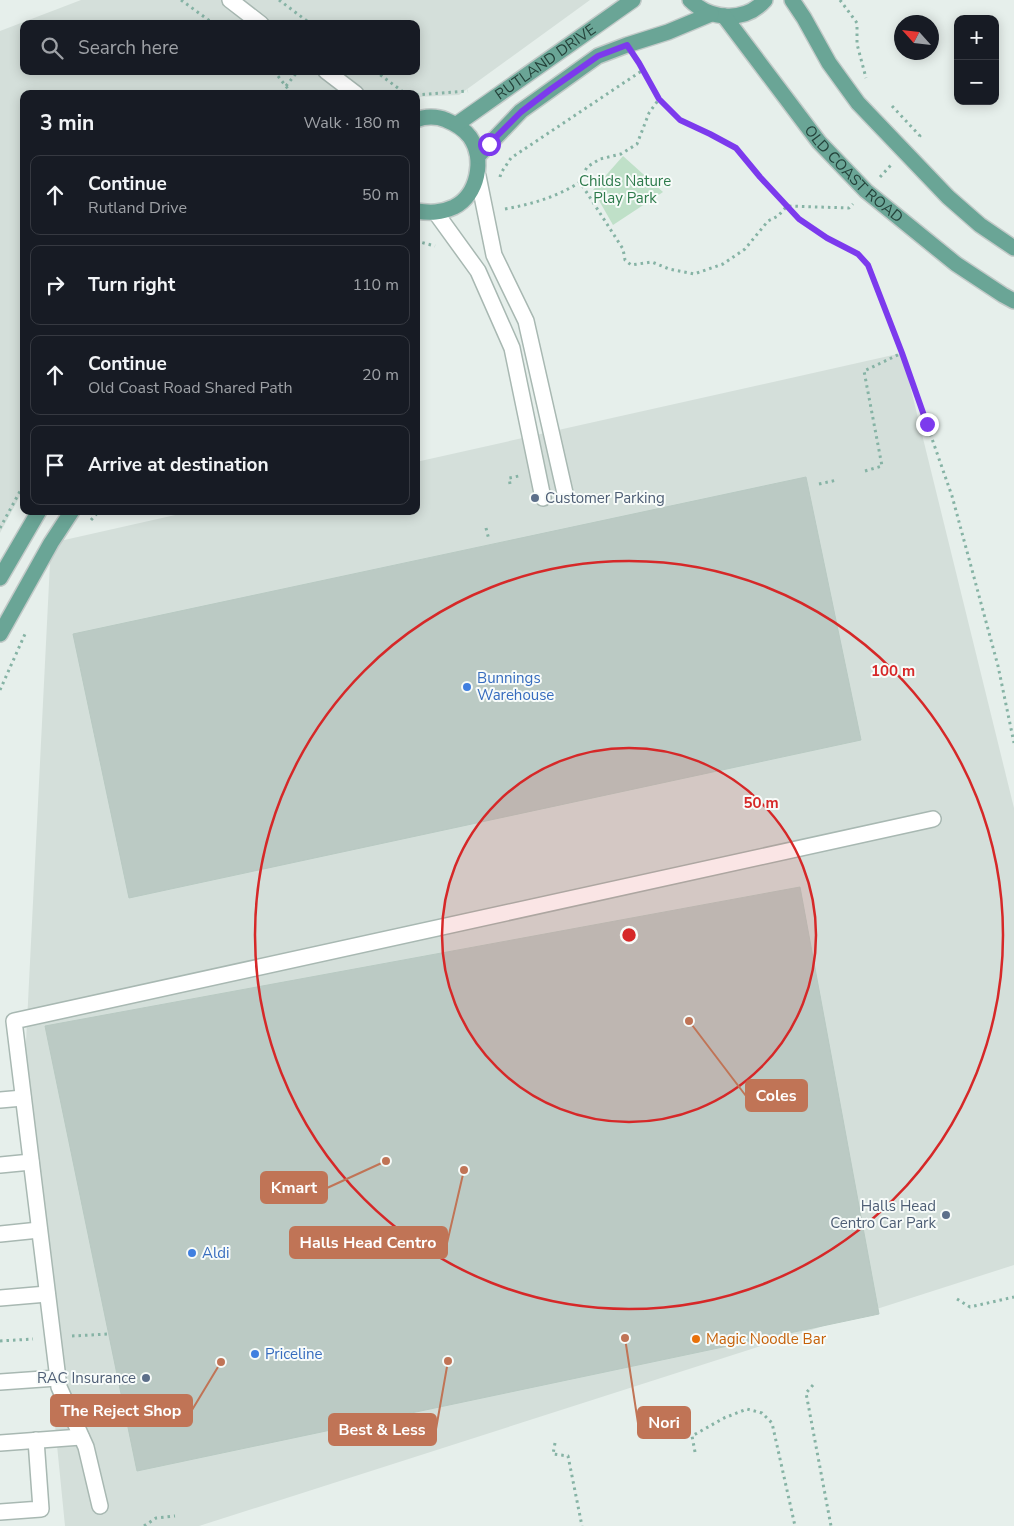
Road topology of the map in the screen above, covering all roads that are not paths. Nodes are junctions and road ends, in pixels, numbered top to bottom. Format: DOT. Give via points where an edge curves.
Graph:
graph roads {
  1 [pos="230,0"];
  2 [pos="633,0"];
  3 [pos="690,0"];
  4 [pos="765,0"];
  5 [pos="792,0"];
  6 [pos="717,15"];
  7 [pos="256,20"];
  8 [pos="331,75"];
  9 [pos="351,90"];
  10 [pos="420,118"];
  11 [pos="458,124"];
  12 [pos="478,156"];
  13 [pos="478,176"];
  14 [pos="420,211"];
  15 [pos="436,213"];
  16 [pos="1014,248"];
  17 [pos="1014,301"];
  18 [pos="565,493"];
  19 [pos="543,498"];
  20 [pos="37,515"];
  21 [pos="69,515"];
  22 [pos="0,578"];
  23 [pos="0,634"];
  24 [pos="933,819"];
  25 [pos="23,1098"];
  26 [pos="0,1100"];
  27 [pos="31,1162"];
  28 [pos="0,1165"];
  29 [pos="39,1230"];
  30 [pos="0,1234"];
  31 [pos="47,1294"];
  32 [pos="0,1298"];
  33 [pos="57,1378"];
  34 [pos="0,1382"];
  35 [pos="82,1437"];
  36 [pos="36,1440"];
  37 [pos="0,1443"];
  38 [pos="100,1506"];
  39 [pos="0,1512"];
  1 -- 7 [label="street"];
  2 -- 11 [label="main road, RUTLAND DRIVE"];
  3 -- 6 [label="main road, OLD COAST ROAD" via="702,10"];
  4 -- 6 [label="main road, RUTLAND DRIVE" via="750,12 738,16"];
  5 -- 16 [label="main road" via="829,63 858,103 948,197 980,225"];
  6 -- 12 [label="main road, RUTLAND DRIVE" via="598,56 521,112"];
  6 -- 17 [label="main road, OLD COAST ROAD" via="819,142 866,191 956,264"];
  8 -- 9 [label="street"];
  10 -- 11 [label="main road" via="440,117"];
  11 -- 12 [label="main road" via="471,138"];
  12 -- 13 [label="main road"];
  13 -- 15 [label="main road" via="470,194 455,207"];
  13 -- 18 [label="street" via="494,255 526,321"];
  14 -- 15 [label="main road"];
  15 -- 19 [label="street" via="478,271 512,348"];
  20 -- 22 [label="main road"];
  21 -- 23 [label="main road"];
  24 -- 25 [label="street" via="14,1021"];
  25 -- 26 [label="street"];
  25 -- 27 [label="street"];
  27 -- 28 [label="street"];
  27 -- 29 [label="street"];
  29 -- 30 [label="street"];
  29 -- 31 [label="street"];
  31 -- 32 [label="street"];
  31 -- 33 [label="street"];
  33 -- 34 [label="street"];
  33 -- 35 [label="street"];
  35 -- 36 [label="street"];
  35 -- 38 [label="street"];
  36 -- 37 [label="street"];
  36 -- 39 [label="street" via="41,1509"];
}
